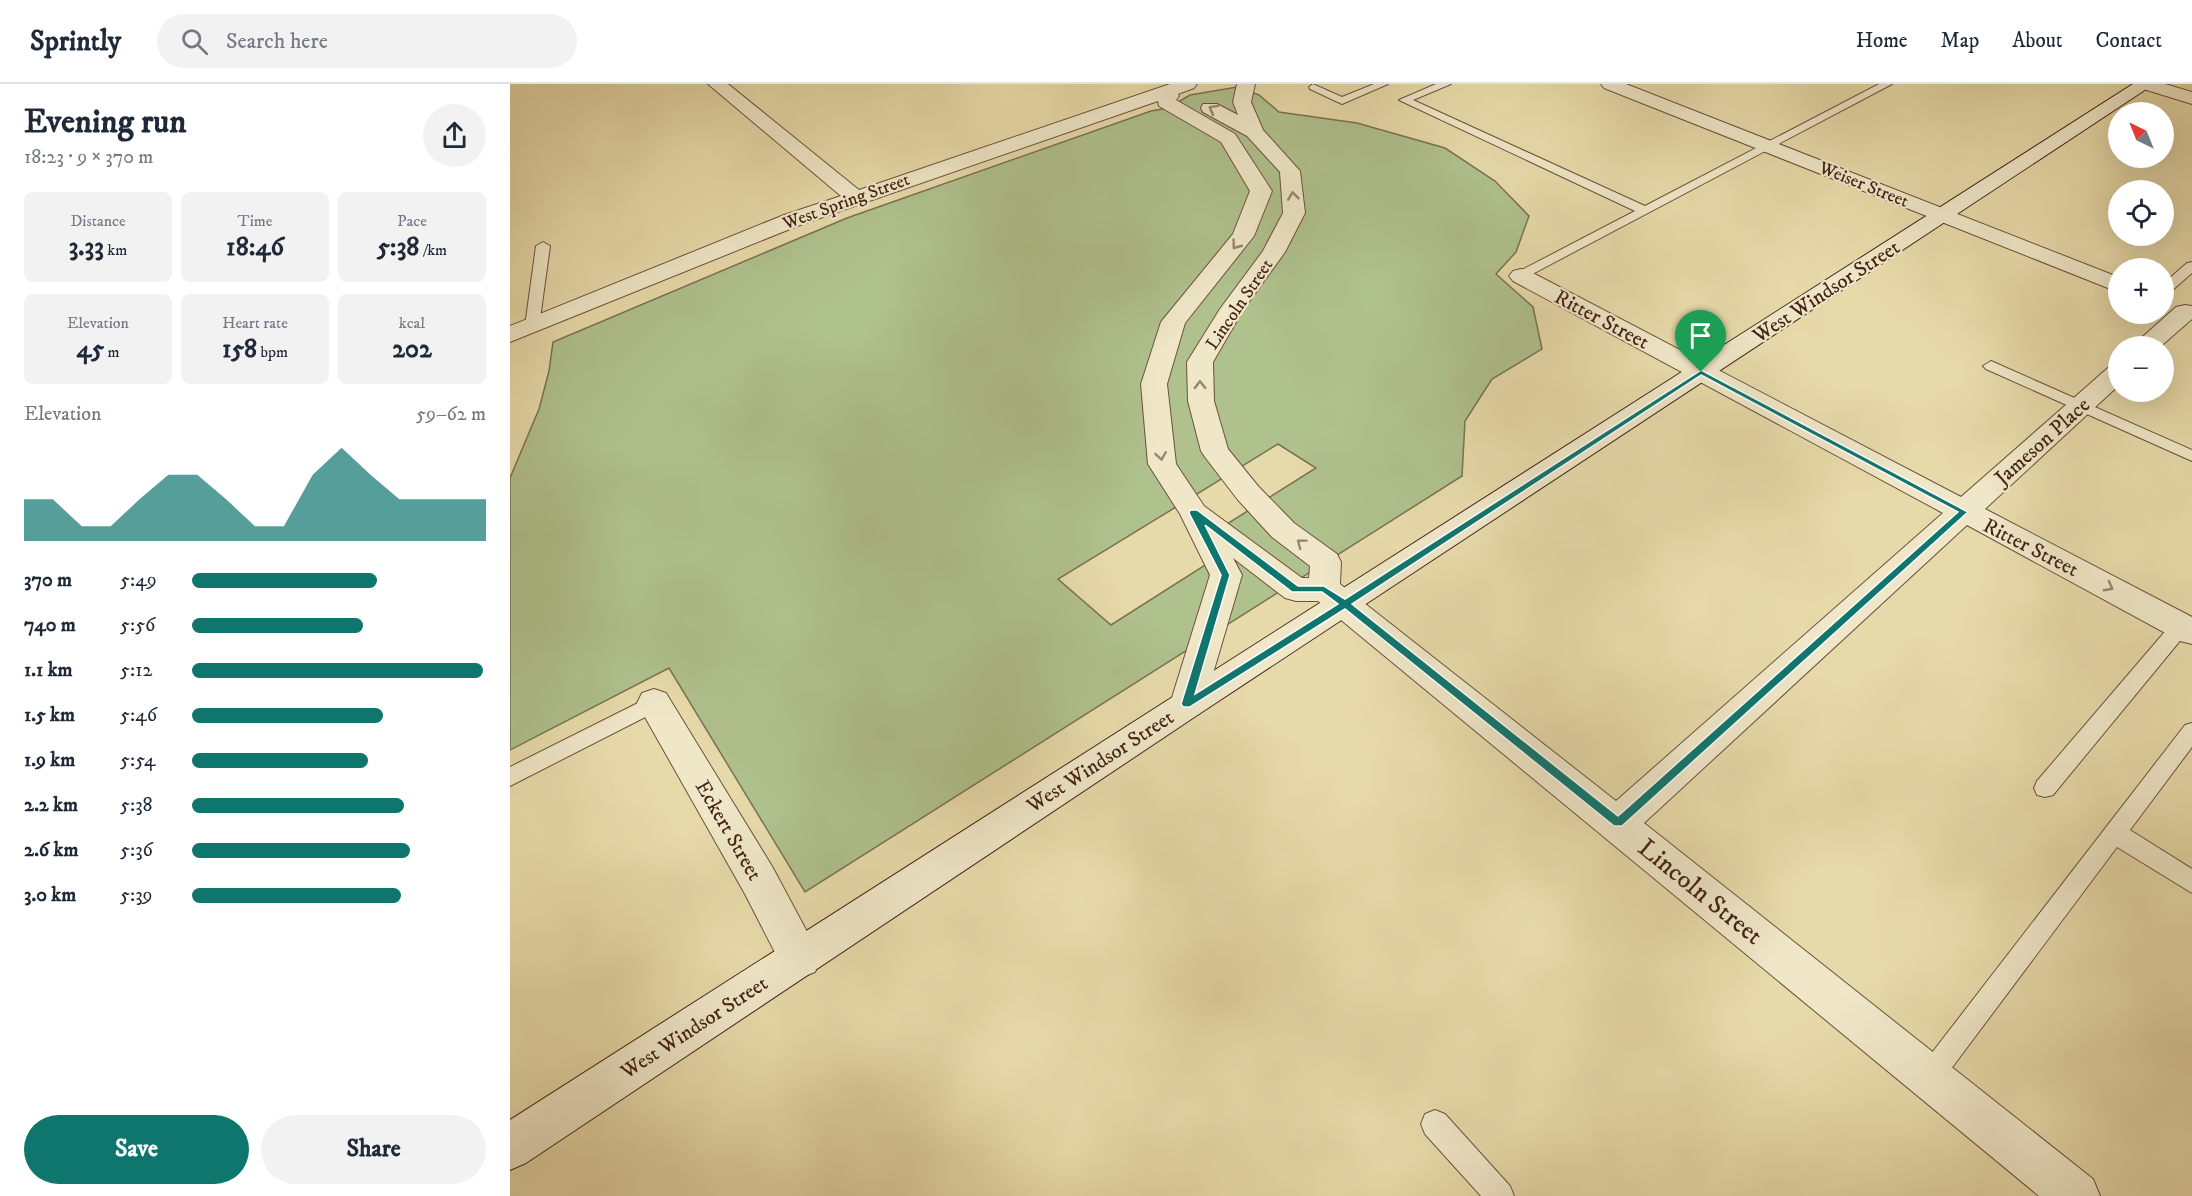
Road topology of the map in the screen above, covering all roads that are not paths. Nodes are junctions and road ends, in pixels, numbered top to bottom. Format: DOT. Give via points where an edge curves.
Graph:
graph roads {
  1 [pos="717,84"];
  2 [pos="1246,84"];
  3 [pos="1320,84"];
  4 [pos="1383,84"];
  5 [pos="1446,84"];
  6 [pos="1610,84"];
  7 [pos="2146,84"];
  8 [pos="1883,85"];
  9 [pos="1174,90"];
  10 [pos="2192,98"];
  11 [pos="1254,132"];
  12 [pos="1769,147"];
  13 [pos="855,197"];
  14 [pos="1646,211"];
  15 [pos="1942,215"];
  16 [pos="543,246"];
  17 [pos="2192,266"];
  18 [pos="1521,276"];
  19 [pos="2108,281"];
  20 [pos="2174,282"];
  21 [pos="2180,310"];
  22 [pos="532,326"];
  23 [pos="510,335"];
  24 [pos="2156,336"];
  25 [pos="1991,366"];
  26 [pos="1701,372"];
  27 [pos="2108,381"];
  28 [pos="2081,405"];
  29 [pos="2192,456"];
  30 [pos="1964,512"];
  31 [pos="1194,513"];
  32 [pos="1334,596"];
  33 [pos="2186,629"];
  34 [pos="654,703"];
  35 [pos="1186,704"];
  36 [pos="2192,731"];
  37 [pos="510,777"];
  38 [pos="2044,788"];
  39 [pos="1618,823"];
  40 [pos="2115,833"];
  41 [pos="2192,882"];
  42 [pos="800,958"];
  43 [pos="1930,1076"];
  44 [pos="1435,1124"];
  45 [pos="510,1147"];
  46 [pos="1500,1196"];
  47 [pos="2076,1196"];
  1 -- 13 [label="street"];
  2 -- 11 [label="street, Lincoln Street" via="1242,102"];
  3 -- 4 [label="lane" via="1314,87 1341,101"];
  5 -- 14 [label="lane" via="1404,100"];
  6 -- 12 [label="street, Weiser Street"];
  7 -- 10 [label="street"];
  7 -- 15 [label="street, West Windsor Street"];
  8 -- 12 [label="lane"];
  11 -- 9 [label="street, Lincoln Street, one-way"];
  9 -- 13 [label="street, West Spring Street"];
  9 -- 31 [label="street, Lincoln Street, one-way" via="1166,102 1228,138 1260,191 1243,236 1173,322 1154,384 1162,464"];
  32 -- 11 [label="street, Lincoln Street, one-way" via="1326,562 1283,530 1215,451 1200,401 1200,362 1232,309 1274,252 1294,213 1290,171"];
  12 -- 14 [label="lane"];
  12 -- 15 [label="street, Weiser Street"];
  13 -- 22 [label="street, West Spring Street"];
  14 -- 18 [label="lane"];
  15 -- 19 [label="street, Weiser Street"];
  15 -- 26 [label="street, West Windsor Street"];
  16 -- 22 [label="lane"];
  17 -- 20 [label="lane"];
  18 -- 26 [label="street, Ritter Street"];
  21 -- 24 [label="street"];
  22 -- 23 [label="street, West Spring Street"];
  25 -- 28 [label="lane"];
  26 -- 30 [label="street, Ritter Street"];
  26 -- 32 [label="street, West Windsor Street"];
  27 -- 28 [label="street, Jameson Place"];
  28 -- 29 [label="lane"];
  28 -- 30 [label="street, Jameson Place"];
  30 -- 33 [label="street, Ritter Street, one-way"];
  30 -- 39 [label="street, Jameson Place"];
  31 -- 32 [label="street, Lincoln Street" via="1296,590"];
  31 -- 35 [label="street, Lincoln Street" via="1226,575"];
  32 -- 35 [label="street, West Windsor Street"];
  32 -- 39 [label="street, Lincoln Street"];
  33 -- 38 [label="lane"];
  34 -- 37 [label="lane"];
  34 -- 42 [label="street, Eckert Street"];
  35 -- 42 [label="street, West Windsor Street"];
  36 -- 40 [label="lane"];
  39 -- 43 [label="street, Lincoln Street"];
  40 -- 41 [label="lane"];
  40 -- 43 [label="lane"];
  42 -- 45 [label="street, West Windsor Street"];
  43 -- 47 [label="street, Lincoln Street"];
  44 -- 46 [label="lane"];
}
